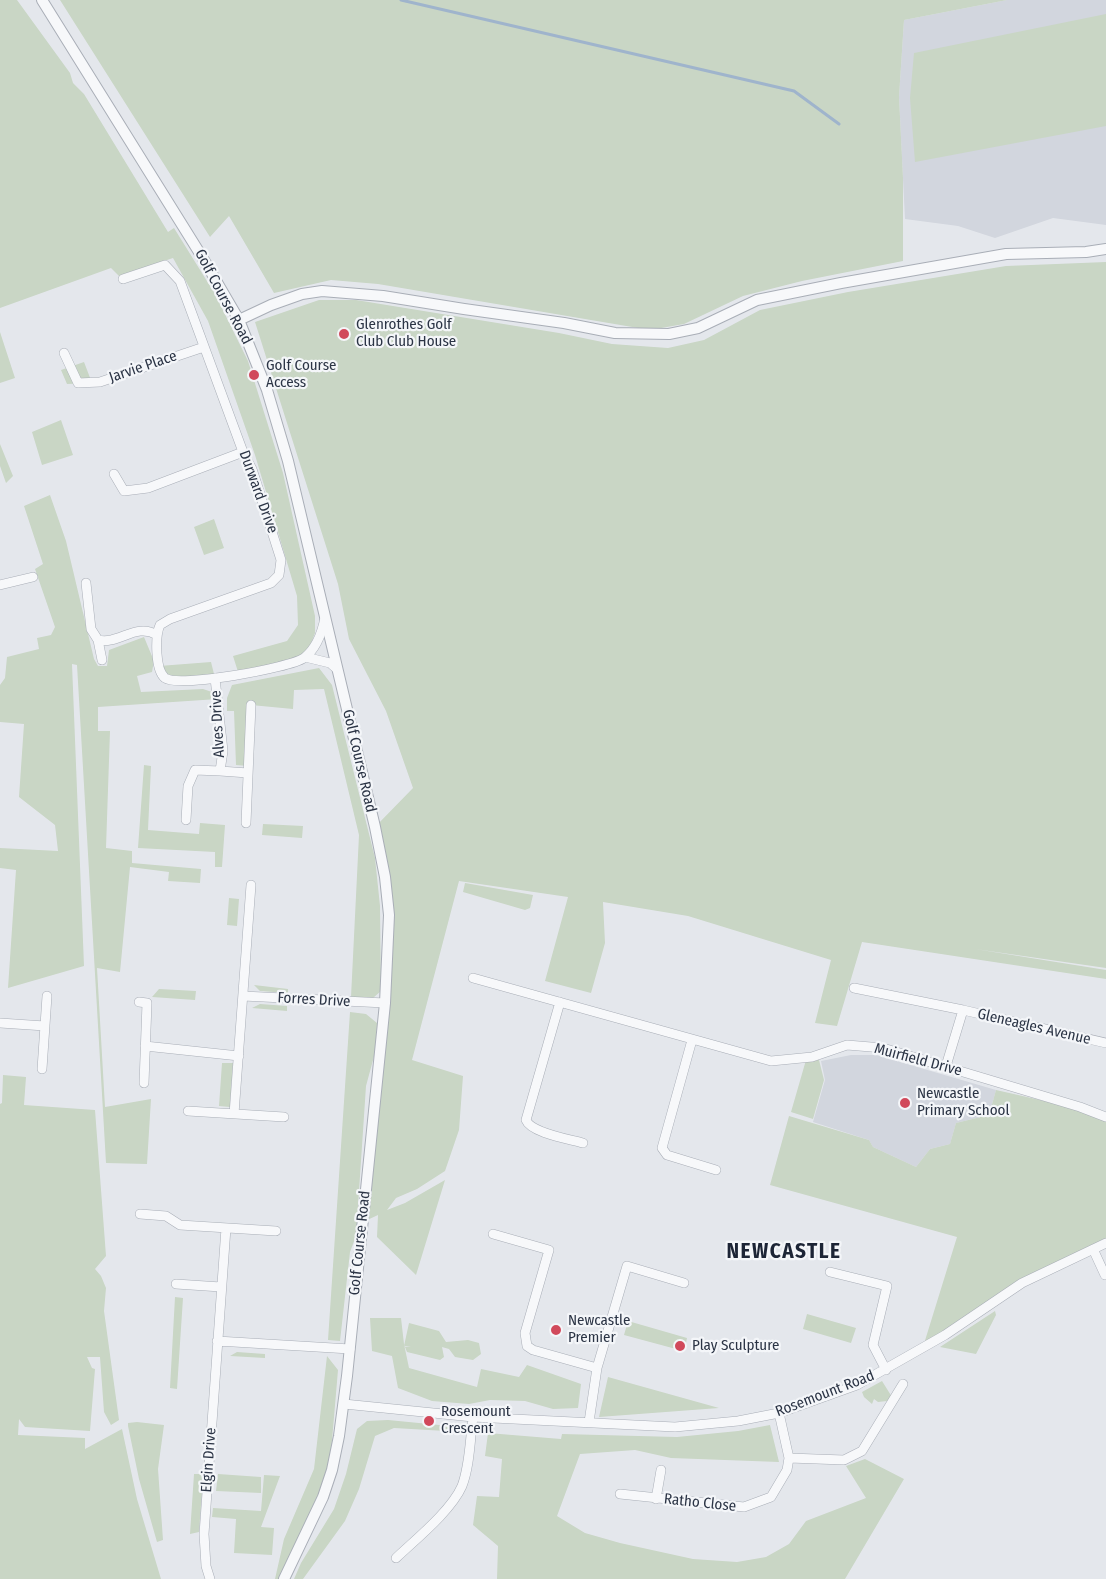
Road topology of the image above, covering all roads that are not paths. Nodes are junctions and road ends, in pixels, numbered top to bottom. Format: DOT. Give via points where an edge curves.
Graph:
graph roads {
  1 [pos="42,0"];
  2 [pos="1106,249"];
  3 [pos="123,279"];
  4 [pos="239,320"];
  5 [pos="204,347"];
  6 [pos="64,353"];
  7 [pos="243,452"];
  8 [pos="114,474"];
  9 [pos="33,577"];
  10 [pos="86,583"];
  11 [pos="0,585"];
  12 [pos="326,616"];
  13 [pos="157,635"];
  14 [pos="98,640"];
  15 [pos="305,657"];
  16 [pos="102,660"];
  17 [pos="338,669"];
  18 [pos="215,678"];
  19 [pos="251,705"];
  20 [pos="220,771"];
  21 [pos="248,773"];
  22 [pos="186,820"];
  23 [pos="246,823"];
  24 [pos="251,885"];
  25 [pos="473,978"];
  26 [pos="854,988"];
  27 [pos="47,996"];
  28 [pos="243,996"];
  29 [pos="139,1002"];
  30 [pos="560,1002"];
  31 [pos="385,1003"];
  32 [pos="963,1010"];
  33 [pos="0,1023"];
  34 [pos="45,1026"];
  35 [pos="692,1041"];
  36 [pos="1106,1043"];
  37 [pos="145,1046"];
  38 [pos="238,1056"];
  39 [pos="946,1066"];
  40 [pos="42,1069"];
  41 [pos="144,1083"];
  42 [pos="188,1111"];
  43 [pos="234,1114"];
  44 [pos="284,1117"];
  45 [pos="1106,1117"];
  46 [pos="583,1143"];
  47 [pos="716,1170"];
  48 [pos="140,1214"];
  49 [pos="226,1228"];
  50 [pos="276,1231"];
  51 [pos="493,1234"];
  52 [pos="1106,1243"];
  53 [pos="1093,1249"];
  54 [pos="830,1272"];
  55 [pos="1105,1275"];
  56 [pos="684,1283"];
  57 [pos="176,1284"];
  58 [pos="221,1287"];
  59 [pos="217,1341"];
  60 [pos="350,1349"];
  61 [pos="597,1368"];
  62 [pos="886,1370"];
  63 [pos="903,1384"];
  64 [pos="344,1404"];
  65 [pos="779,1413"];
  66 [pos="473,1416"];
  67 [pos="589,1422"];
  68 [pos="789,1458"];
  69 [pos="661,1470"];
  70 [pos="620,1494"];
  71 [pos="656,1499"];
  72 [pos="396,1558"];
  73 [pos="210,1579"];
  74 [pos="284,1579"];
  1 -- 4 [label="street, Golf Course Road"];
  2 -- 4 [label="street" via="1006,254 842,283 757,300 698,328 669,334 615,333 383,296 322,291 302,294"];
  3 -- 5 [label="street, Durward Drive" via="165,265 180,281"];
  4 -- 12 [label="street, Golf Course Road" via="278,422"];
  5 -- 6 [label="street, Jarvie Place" via="100,382 78,383"];
  5 -- 7 [label="street, Durward Drive"];
  7 -- 8 [label="street" via="148,488 124,491"];
  7 -- 13 [label="street, Durward Drive" via="272,527 281,560 279,575 264,587 165,621"];
  9 -- 11 [label="street"];
  10 -- 14 [label="street" via="92,629"];
  12 -- 15 [label="street" via="319,639"];
  12 -- 17 [label="street, Golf Course Road"];
  13 -- 14 [label="street" via="140,630 111,640"];
  13 -- 18 [label="street" via="159,666 166,679"];
  14 -- 16 [label="street"];
  15 -- 17 [label="street"];
  15 -- 18 [label="street" via="286,665"];
  17 -- 31 [label="street, Golf Course Road" via="385,877 389,915"];
  18 -- 20 [label="street, Alves Drive" via="223,751"];
  19 -- 21 [label="street, Alves Drive"];
  20 -- 21 [label="street, Alves Drive"];
  20 -- 22 [label="street, Alves Drive" via="195,770 188,786"];
  21 -- 23 [label="street, Alves Drive"];
  24 -- 28 [label="street"];
  25 -- 30 [label="street, Muirfield Drive"];
  26 -- 32 [label="street, Gleneagles Avenue"];
  27 -- 34 [label="street"];
  28 -- 31 [label="street, Forres Drive"];
  28 -- 38 [label="street"];
  29 -- 37 [label="street" via="147,1003"];
  30 -- 35 [label="street, Muirfield Drive"];
  30 -- 46 [label="street" via="526,1120 535,1130"];
  31 -- 60 [label="street, Golf Course Road"];
  32 -- 36 [label="street, Gleneagles Avenue"];
  32 -- 39 [label="street, Gleneagles Avenue"];
  33 -- 34 [label="street"];
  34 -- 40 [label="street"];
  35 -- 39 [label="street, Muirfield Drive" via="771,1061 812,1057 847,1045 883,1048"];
  35 -- 47 [label="street" via="662,1148 667,1155"];
  37 -- 38 [label="street"];
  37 -- 41 [label="street"];
  38 -- 43 [label="street"];
  39 -- 45 [label="street, Muirfield Drive"];
  42 -- 43 [label="street"];
  43 -- 44 [label="street"];
  48 -- 49 [label="street" via="166,1216 180,1225"];
  49 -- 50 [label="street"];
  49 -- 58 [label="street, Elgin Drive"];
  51 -- 61 [label="street" via="549,1250 525,1333 528,1346"];
  52 -- 53 [label="street, Rosemount Road"];
  53 -- 55 [label="street"];
  53 -- 62 [label="street, Rosemount Road" via="1022,1283"];
  54 -- 62 [label="street" via="887,1286 873,1345"];
  56 -- 61 [label="street" via="627,1266"];
  57 -- 58 [label="street"];
  58 -- 59 [label="street, Elgin Drive"];
  59 -- 60 [label="street"];
  59 -- 73 [label="street, Elgin Drive" via="204,1534"];
  60 -- 64 [label="street, Golf Course Road"];
  61 -- 67 [label="street"];
  62 -- 65 [label="street, Rosemount Road" via="857,1385"];
  63 -- 68 [label="street" via="862,1451 844,1460"];
  64 -- 66 [label="street, Rosemount Road"];
  64 -- 74 [label="street, Golf Course Road" via="323,1497"];
  65 -- 67 [label="street, Rosemount Road" via="738,1422 675,1427"];
  65 -- 68 [label="street"];
  66 -- 67 [label="street, Rosemount Road"];
  66 -- 72 [label="street" via="461,1486 447,1507"];
  68 -- 71 [label="street, Ratho Close" via="787,1470 771,1497 744,1507"];
  69 -- 71 [label="street, Ratho Close"];
  70 -- 71 [label="street, Ratho Close"];
}
